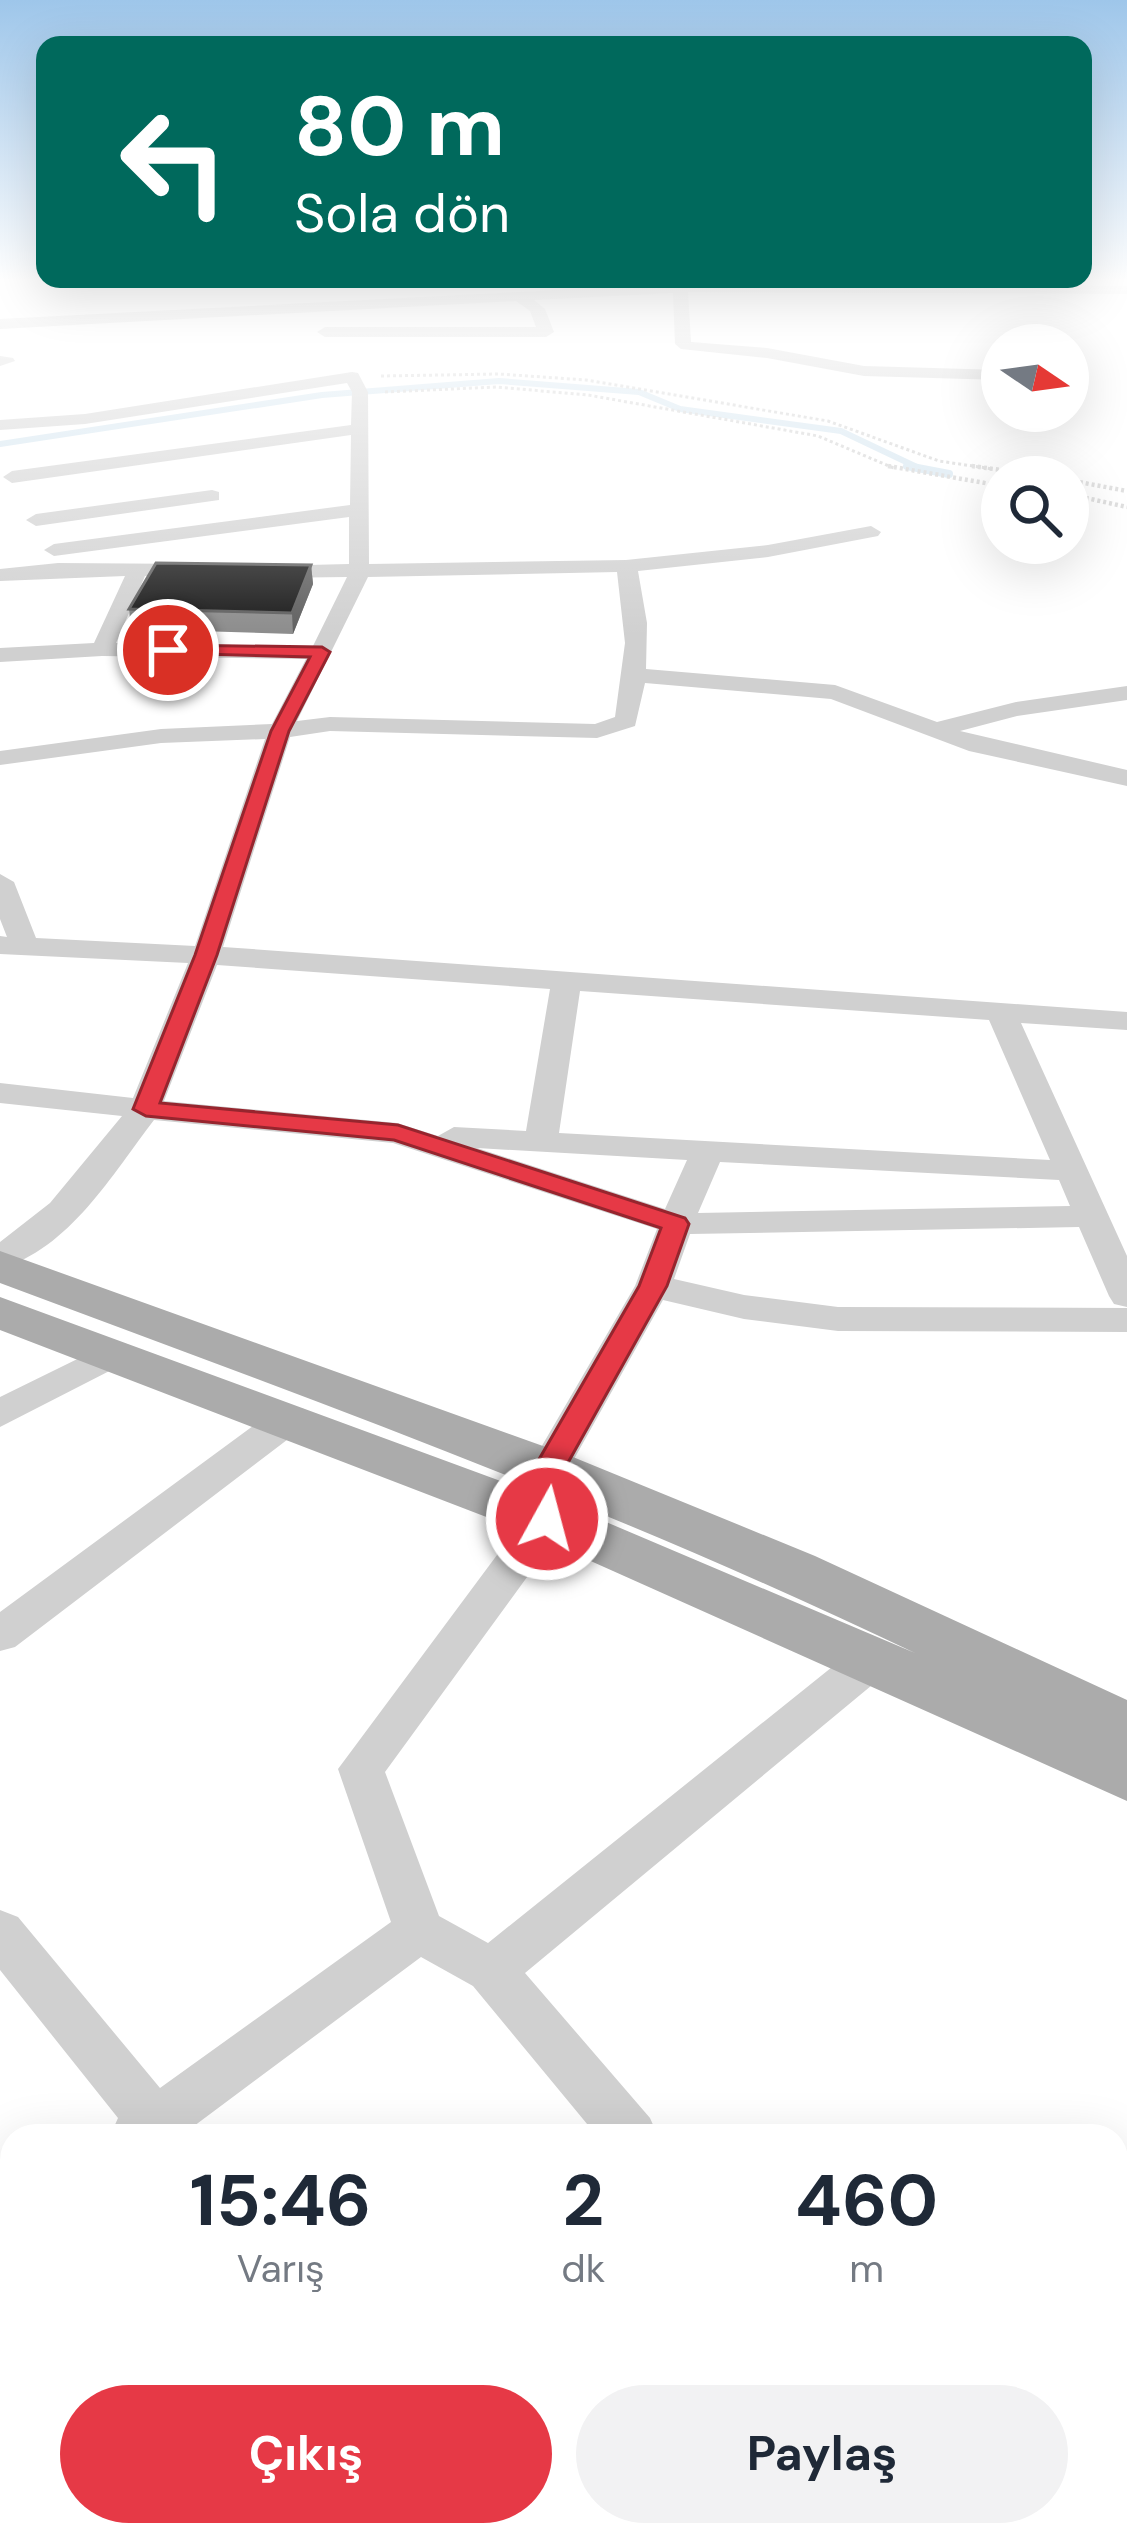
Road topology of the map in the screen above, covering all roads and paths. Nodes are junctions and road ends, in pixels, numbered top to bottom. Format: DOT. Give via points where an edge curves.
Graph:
graph roads {
  1 [pos="193,399"];
  2 [pos="352,399"];
  3 [pos="609,399"];
  4 [pos="696,399"];
  5 [pos="0,425"];
  6 [pos="358,429"];
  7 [pos="177,454"];
  8 [pos="0,456"];
  9 [pos="981,467"];
  10 [pos="191,472"];
  11 [pos="12,477"];
  12 [pos="981,483"];
  13 [pos="1089,484"];
  14 [pos="86,489"];
  15 [pos="1127,491"];
  16 [pos="212,496"];
  17 [pos="1089,499"];
  18 [pos="1127,508"];
  19 [pos="359,510"];
  20 [pos="36,520"];
  21 [pos="239,526"];
  22 [pos="871,532"];
  23 [pos="56,560"];
  24 [pos="626,566"];
  25 [pos="138,569"];
  26 [pos="359,573"];
  27 [pos="0,575"];
  28 [pos="102,649"];
  29 [pos="322,652"];
  30 [pos="0,655"];
  31 [pos="634,675"];
  32 [pos="1127,693"];
  33 [pos="930,730"];
  34 [pos="280,731"];
  35 [pos="0,758"];
  36 [pos="1127,778"];
  37 [pos="0,882"];
  38 [pos="13,946"];
  39 [pos="206,955"];
  40 [pos="566,982"];
  41 [pos="1002,1014"];
  42 [pos="1127,1021"];
  43 [pos="0,1093"];
  44 [pos="146,1109"];
  45 [pos="398,1133"];
  46 [pos="541,1143"];
  47 [pos="706,1154"];
  48 [pos="1074,1171"];
  49 [pos="1094,1216"];
  50 [pos="676,1224"];
  51 [pos="1118,1251"];
  52 [pos="0,1261"];
  53 [pos="653,1286"];
  54 [pos="1127,1296"];
  55 [pos="0,1312"];
  56 [pos="1127,1319"];
  57 [pos="112,1354"];
  58 [pos="0,1414"];
  59 [pos="290,1418"];
  60 [pos="548,1494"];
  61 [pos="0,1635"];
  62 [pos="872,1658"];
  63 [pos="1127,1727"];
  64 [pos="1127,1776"];
  65 [pos="419,1930"];
  66 [pos="0,1932"];
  67 [pos="491,1970"];
  68 [pos="147,2124"];
  69 [pos="164,2124"];
  70 [pos="622,2124"];
  1 -- 5 [label="street"];
  2 -- 6 [label="street"];
  3 -- 12 [label="path" via="818,436 913,475"];
  4 -- 9 [label="path" via="844,424 929,459"];
  6 -- 7 [label="street"];
  6 -- 19 [label="street"];
  7 -- 10 [label="street"];
  7 -- 11 [label="street"];
  8 -- 11 [label="street"];
  10 -- 14 [label="street"];
  10 -- 16 [label="street"];
  11 -- 20 [label="street"];
  13 -- 15 [label="path"];
  16 -- 20 [label="street"];
  16 -- 21 [label="street"];
  17 -- 18 [label="path"];
  19 -- 21 [label="street"];
  19 -- 26 [label="street"];
  20 -- 23 [label="street"];
  21 -- 23 [label="street"];
  22 -- 24 [label="street"];
  23 -- 25 [label="street"];
  23 -- 27 [label="street"];
  24 -- 26 [label="street"];
  24 -- 31 [label="street"];
  25 -- 26 [label="street"];
  25 -- 28 [label="street"];
  26 -- 29 [label="street"];
  28 -- 29 [label="street"];
  28 -- 30 [label="street"];
  29 -- 34 [label="street"];
  31 -- 33 [label="street" via="835,692"];
  31 -- 34 [label="street" via="626,721 606,730 349,723"];
  32 -- 33 [label="street"];
  33 -- 36 [label="street"];
  34 -- 35 [label="street" via="161,736"];
  34 -- 39 [label="street"];
  37 -- 38 [label="street"];
  38 -- 39 [label="street"];
  39 -- 40 [label="street"];
  39 -- 44 [label="street"];
  40 -- 41 [label="street"];
  40 -- 46 [label="street"];
  41 -- 42 [label="street"];
  41 -- 48 [label="street"];
  43 -- 44 [label="street"];
  44 -- 45 [label="street"];
  44 -- 52 [label="street" via="81,1191"];
  45 -- 46 [label="street"];
  45 -- 50 [label="street"];
  46 -- 47 [label="street"];
  47 -- 48 [label="street"];
  47 -- 50 [label="street"];
  48 -- 49 [label="street"];
  49 -- 50 [label="street"];
  49 -- 51 [label="street"];
  50 -- 53 [label="street"];
  51 -- 54 [label="street"];
  52 -- 60 [label="main road"];
  53 -- 56 [label="street" via="838,1319"];
  53 -- 60 [label="street"];
  55 -- 57 [label="main road"];
  57 -- 58 [label="street"];
  57 -- 59 [label="main road"];
  59 -- 60 [label="main road"];
  59 -- 61 [label="street"];
  60 -- 62 [label="main road"];
  60 -- 63 [label="main road" via="795,1571"];
  60 -- 65 [label="street" via="361,1769"];
  62 -- 64 [label="main road"];
  62 -- 67 [label="street"];
  65 -- 67 [label="street"];
  65 -- 69 [label="street"];
  66 -- 68 [label="street"];
  67 -- 70 [label="street"];
}
